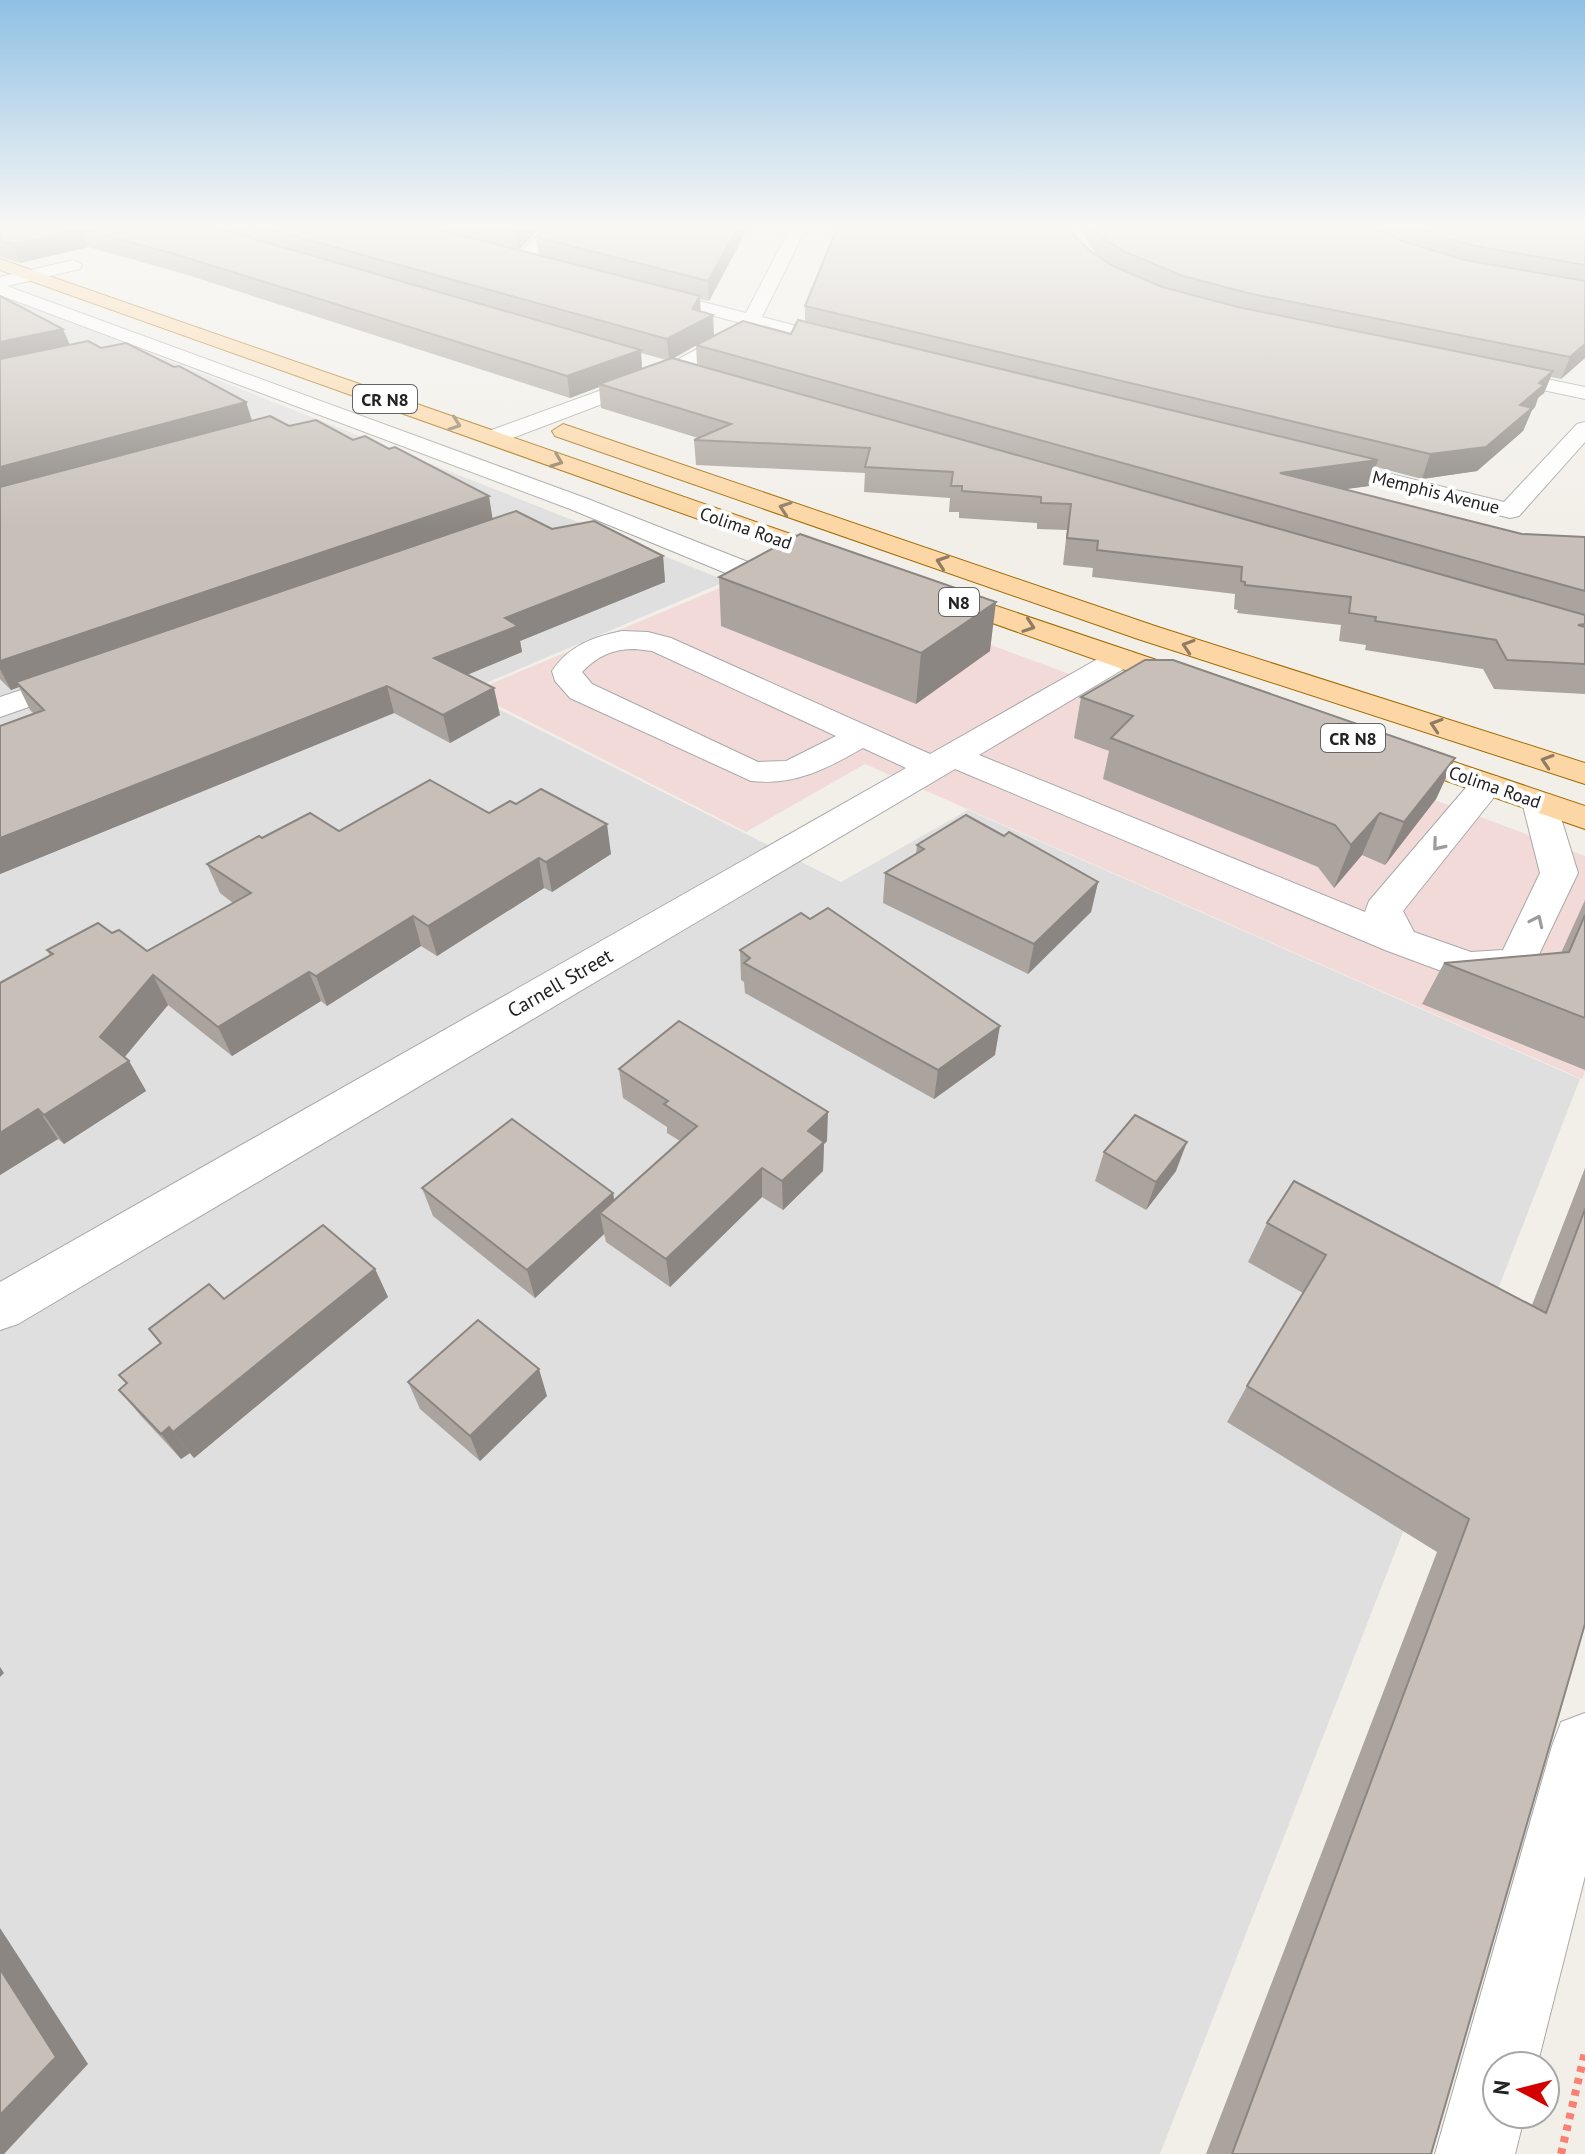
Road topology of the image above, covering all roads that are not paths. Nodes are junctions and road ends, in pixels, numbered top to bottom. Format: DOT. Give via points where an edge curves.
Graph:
graph roads {
  1 [pos="99,327"];
  2 [pos="177,327"];
  3 [pos="749,327"];
  4 [pos="771,327"];
  5 [pos="143,343"];
  6 [pos="114,349"];
  7 [pos="876,352"];
  8 [pos="639,363"];
  9 [pos="1463,367"];
  10 [pos="669,372"];
  11 [pos="700,381"];
  12 [pos="1585,393"];
  13 [pos="507,412"];
  14 [pos="335,413"];
  15 [pos="537,422"];
  16 [pos="290,426"];
  17 [pos="1585,429"];
  18 [pos="494,437"];
  19 [pos="1293,457"];
  20 [pos="660,466"];
  21 [pos="619,484"];
  22 [pos="579,504"];
  23 [pos="534,520"];
  24 [pos="743,570"];
  25 [pos="870,571"];
  26 [pos="915,587"];
  27 [pos="1135,645"];
  28 [pos="104,671"];
  29 [pos="1224,693"];
  30 [pos="0,708"];
  31 [pos="861,735"];
  32 [pos="1370,744"];
  33 [pos="942,761"];
  34 [pos="1585,774"];
  35 [pos="1487,784"];
  36 [pos="1539,802"];
  37 [pos="1585,818"];
  38 [pos="1399,941"];
  39 [pos="0,1308"];
  40 [pos="1585,1746"];
  41 [pos="1503,2050"];
  42 [pos="1481,2130"];
  43 [pos="1475,2154"];
  1 -- 5 [label="street"];
  2 -- 18 [label="main road, Colima Road / CR N8, one-way"];
  3 -- 10 [label="street"];
  4 -- 7 [label="street"];
  5 -- 6 [label="street"];
  5 -- 14 [label="street"];
  8 -- 10 [label="street"];
  9 -- 12 [label="street"];
  10 -- 11 [label="street"];
  10 -- 15 [label="street"];
  13 -- 15 [label="main road, Colima Road / CR N8"];
  14 -- 16 [label="street"];
  14 -- 22 [label="street"];
  15 -- 18 [label="street"];
  15 -- 20 [label="main road, Colima Road / CR N8"];
  17 -- 19 [label="street, Memphis Avenue" via="1510,511"];
  18 -- 21 [label="main road, Colima Road / CR N8, one-way"];
  20 -- 21 [label="main road"];
  27 -- 20 [label="main road, Colima Road / CR N8, one-way"];
  21 -- 22 [label="street"];
  21 -- 25 [label="main road, Colima Road"];
  22 -- 23 [label="street"];
  22 -- 24 [label="street"];
  26 -- 27 [label="main road, Colima Road / N8, one-way"];
  27 -- 29 [label="main road, Colima Road / CR N8"];
  27 -- 33 [label="street, Carnell Street"];
  34 -- 27 [label="main road, Colima Road / CR N8, one-way"];
  28 -- 30 [label="street"];
  31 -- 31 [label="street" via="650,641 609,642 567,671 581,691 751,771 791,772"];
  31 -- 33 [label="street"];
  32 -- 35 [label="main road, Colima Road / CR N8"];
  33 -- 38 [label="street"];
  33 -- 39 [label="street, Carnell Street"];
  35 -- 36 [label="main road, Colima Road / CR N8"];
  35 -- 38 [label="street, one-way" via="1383,910"];
  36 -- 37 [label="main road, Colima Road / CR N8"];
  38 -- 36 [label="street, one-way" via="1469,966 1517,962 1559,873"];
  40 -- 41 [label="street"];
  42 -- 43 [label="street"];
}
